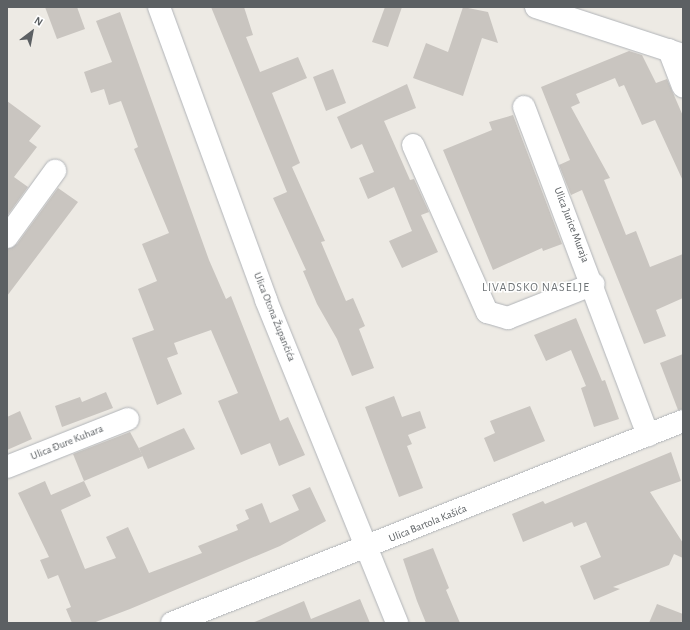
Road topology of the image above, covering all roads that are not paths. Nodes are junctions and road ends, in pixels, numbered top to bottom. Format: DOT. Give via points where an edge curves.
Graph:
graph roads {
  1 [pos="159,7"];
  2 [pos="536,7"];
  3 [pos="676,52"];
  4 [pos="683,86"];
  5 [pos="524,107"];
  6 [pos="413,145"];
  7 [pos="56,171"];
  8 [pos="7,237"];
  9 [pos="594,284"];
  10 [pos="128,419"];
  11 [pos="683,421"];
  12 [pos="648,435"];
  13 [pos="7,468"];
  14 [pos="368,548"];
  15 [pos="172,623"];
  16 [pos="397,623"];
  1 -- 14 [label="street, Ulica Otona Župančića" via="266,300"];
  2 -- 3 [label="street"];
  3 -- 4 [label="street"];
  5 -- 9 [label="street, Ulica Jurice Muraja"];
  6 -- 9 [label="street" via="487,312 508,318"];
  7 -- 8 [label="street"];
  9 -- 12 [label="street, Ulica Jurice Muraja"];
  10 -- 13 [label="street, Ulica Đure Kuhara"];
  11 -- 12 [label="street, Ulica Bartola Kašića"];
  12 -- 14 [label="street, Ulica Bartola Kašića"];
  14 -- 15 [label="street, Ulica Bartola Kašića"];
  14 -- 16 [label="street, Ulica Otona Župančića"];
}
